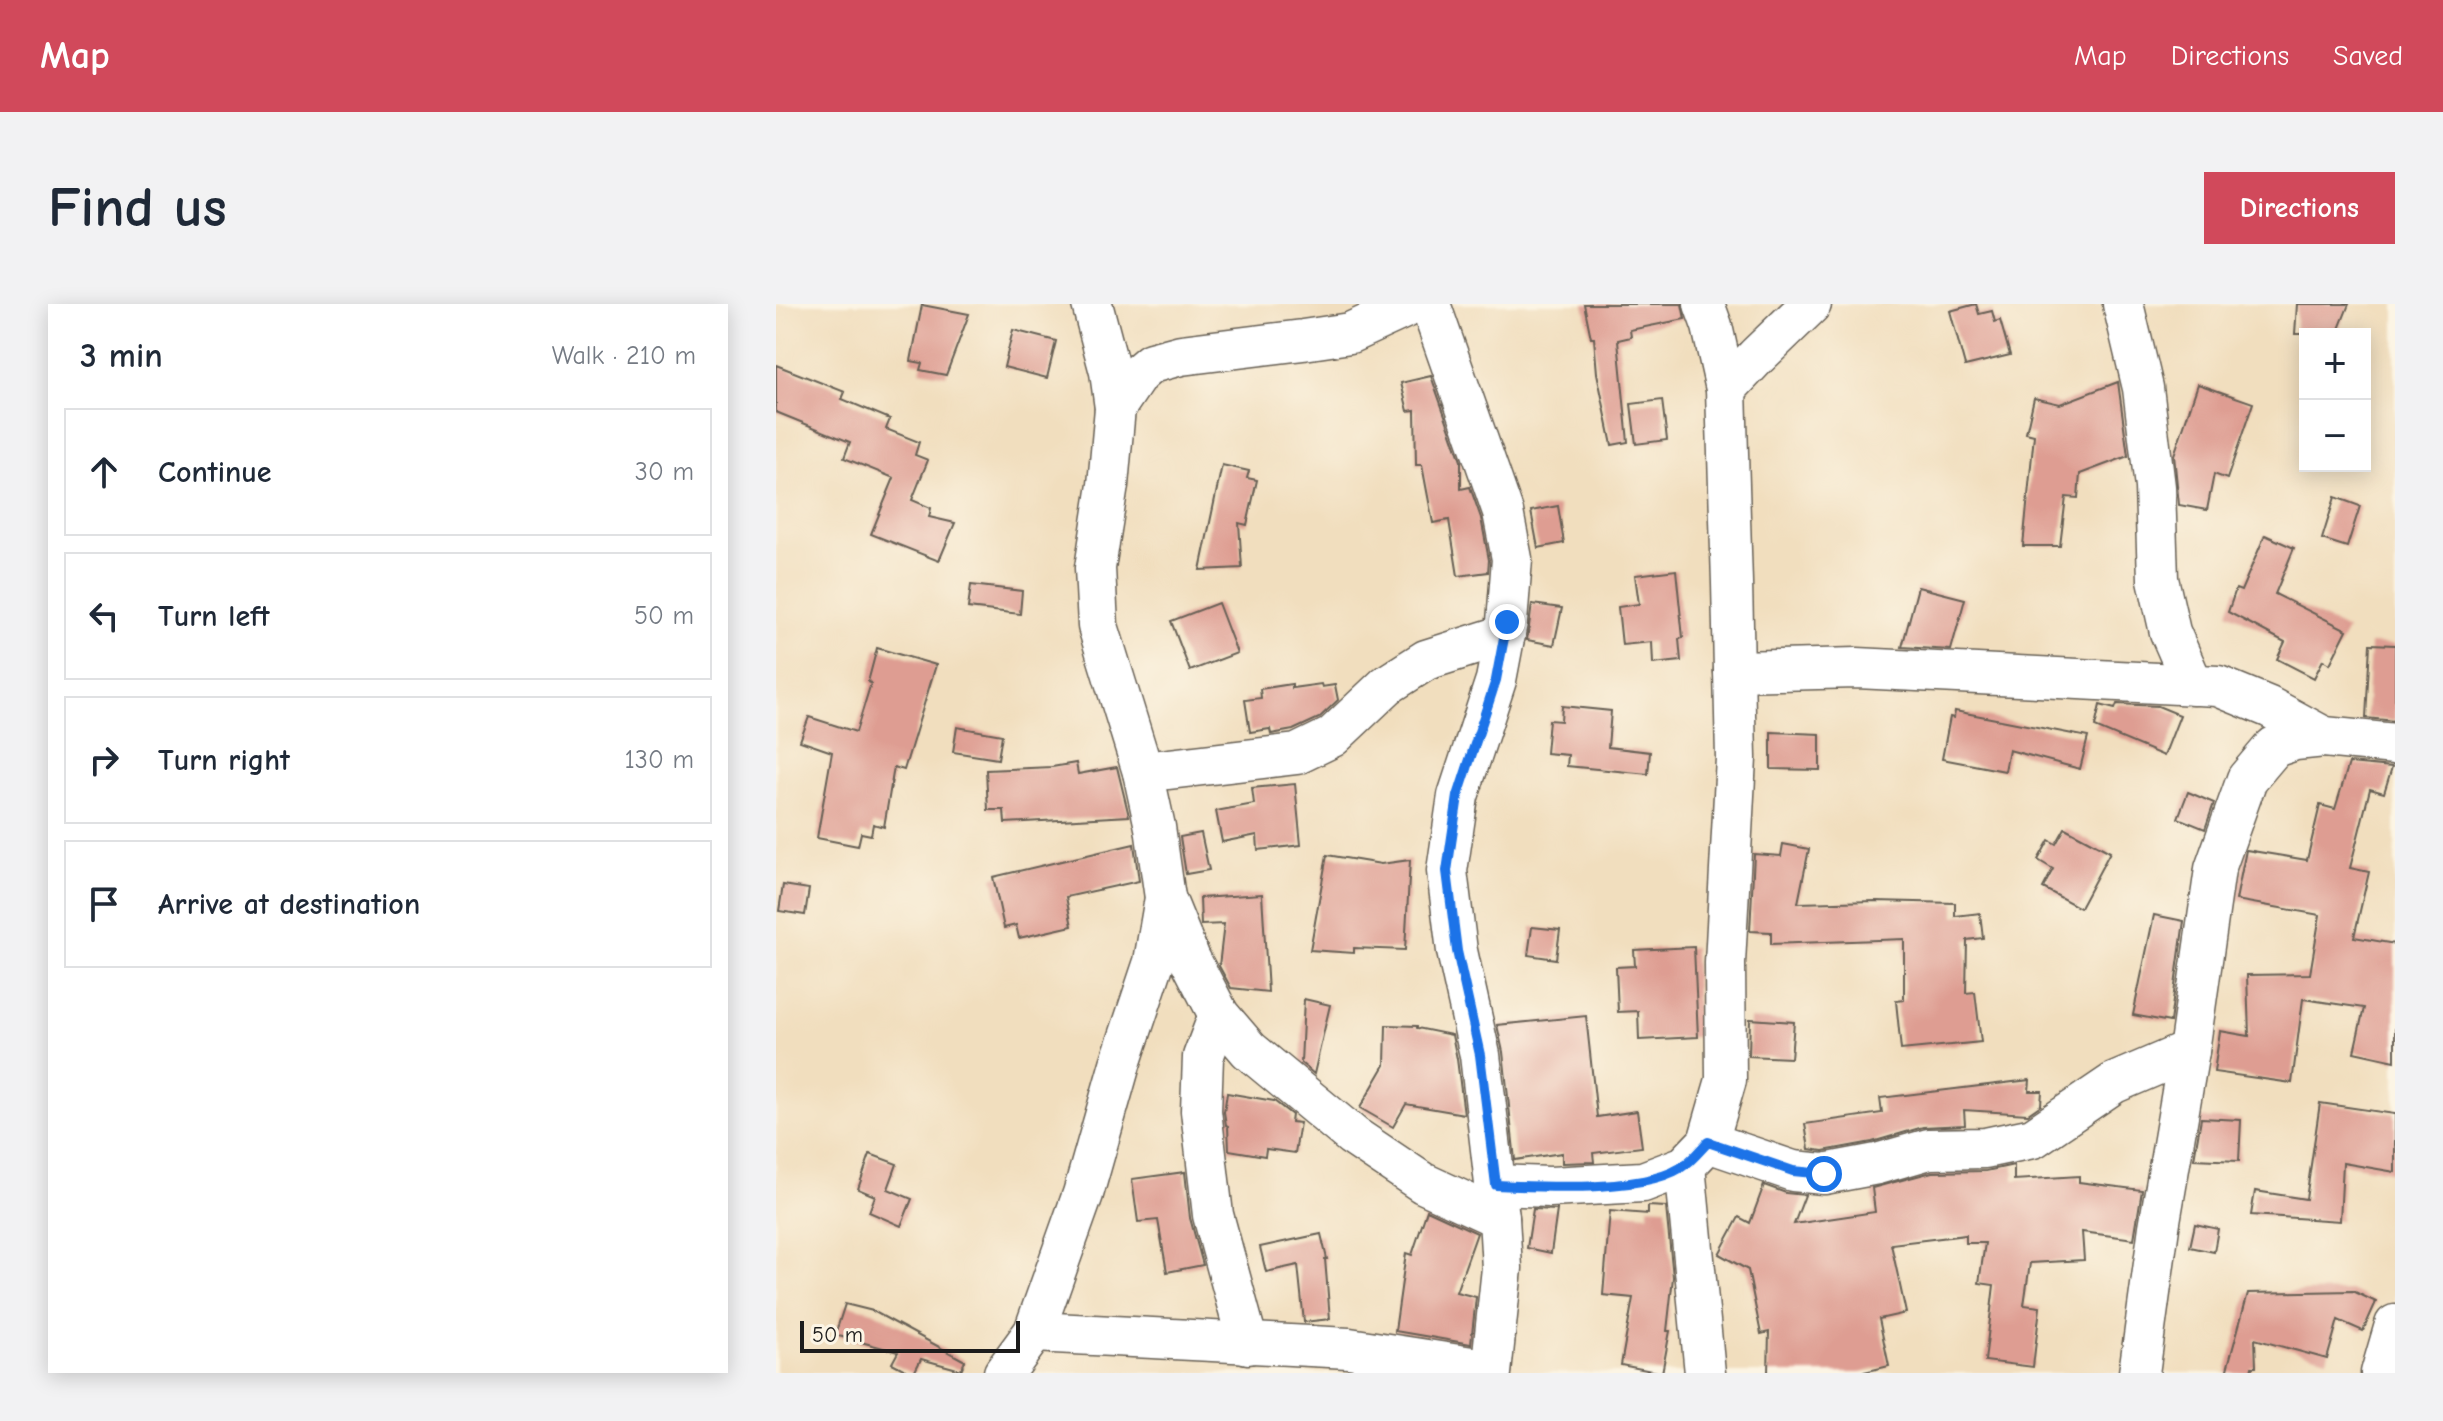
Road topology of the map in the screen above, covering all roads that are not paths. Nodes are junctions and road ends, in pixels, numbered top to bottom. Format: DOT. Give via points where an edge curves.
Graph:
graph roads {
  1 [pos="1092,304"];
  2 [pos="1413,304"];
  3 [pos="1430,304"];
  4 [pos="1704,304"];
  5 [pos="1811,304"];
  6 [pos="2123,304"];
  7 [pos="1726,389"];
  8 [pos="1115,408"];
  9 [pos="1505,635"];
  10 [pos="1734,671"];
  11 [pos="2193,685"];
  12 [pos="2324,737"];
  13 [pos="2395,744"];
  14 [pos="1143,772"];
  15 [pos="1165,898"];
  16 [pos="1219,1015"];
  17 [pos="2189,1051"];
  18 [pos="1696,1154"];
  19 [pos="1498,1201"];
  20 [pos="2395,1325"];
  21 [pos="1034,1332"];
  22 [pos="1248,1344"];
  23 [pos="1491,1372"];
  24 [pos="1004,1373"];
  25 [pos="1705,1373"];
  26 [pos="2139,1373"];
  27 [pos="2381,1373"];
  1 -- 8 [label="street"];
  2 -- 8 [label="street" via="1350,333 1151,363"];
  3 -- 9 [label="street" via="1503,512 1512,559"];
  4 -- 7 [label="street"];
  5 -- 7 [label="street"];
  6 -- 11 [label="street" via="2143,388 2155,487 2158,579 2170,632"];
  7 -- 10 [label="street"];
  8 -- 14 [label="street" via="1095,568 1098,626"];
  9 -- 14 [label="street" via="1426,660 1387,685 1332,737 1297,754"];
  9 -- 19 [label="street" via="1458,796 1447,871 1457,951 1480,1055"];
  10 -- 11 [label="street" via="1857,668"];
  10 -- 18 [label="street" via="1726,1080"];
  11 -- 12 [label="street" via="2218,686"];
  12 -- 13 [label="street"];
  12 -- 17 [label="street" via="2274,747 2247,779 2215,869"];
  14 -- 15 [label="street"];
  15 -- 16 [label="street"];
  15 -- 21 [label="street" via="1154,962 1083,1194"];
  16 -- 19 [label="street" via="1249,1050 1353,1136 1423,1183"];
  16 -- 22 [label="street" via="1203,1057 1201,1111 1213,1215"];
  17 -- 18 [label="street" via="2114,1083 2033,1138 1985,1148 1929,1149 1824,1174"];
  17 -- 26 [label="street"];
  18 -- 19 [label="street" via="1643,1182 1550,1187"];
  18 -- 25 [label="street"];
  19 -- 23 [label="street" via="1502,1268"];
  20 -- 27 [label="street"];
  21 -- 22 [label="street"];
  21 -- 24 [label="street"];
  22 -- 23 [label="street" via="1349,1348"];
}
